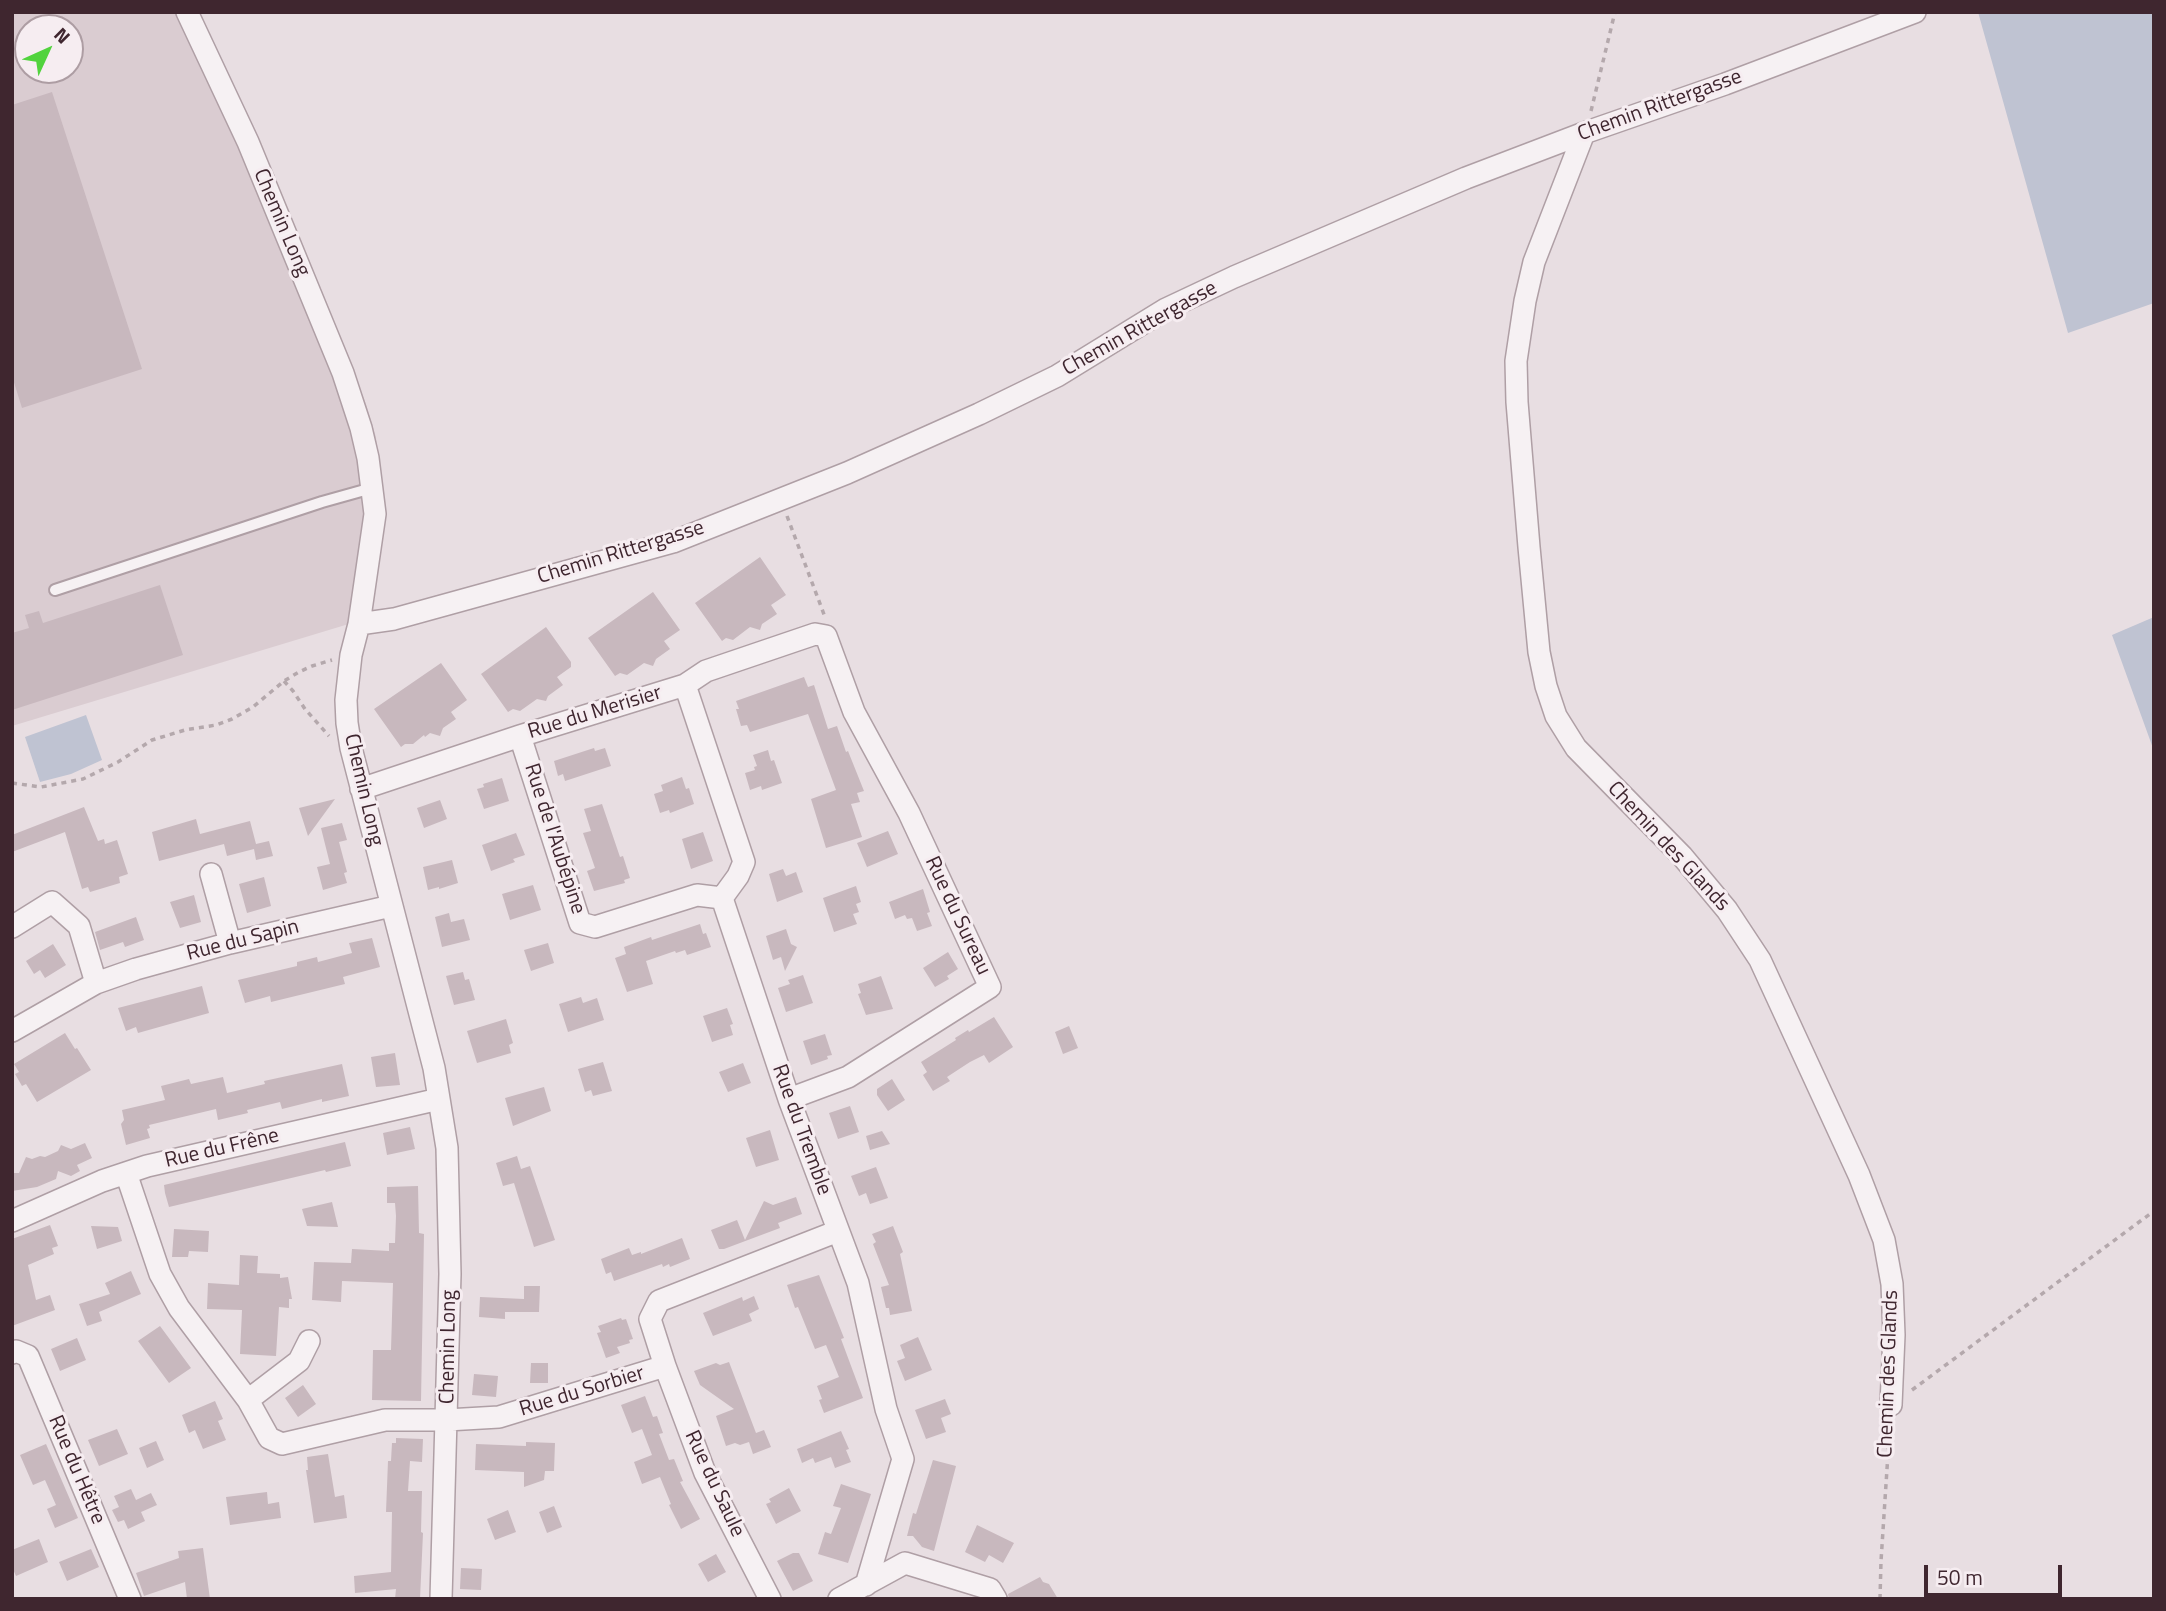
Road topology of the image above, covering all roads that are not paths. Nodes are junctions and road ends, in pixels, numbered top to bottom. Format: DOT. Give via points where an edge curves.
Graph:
graph roads {
  1 [pos="187,12"];
  2 [pos="1915,12"];
  3 [pos="1584,133"];
  4 [pos="372,488"];
  5 [pos="55,590"];
  6 [pos="359,624"];
  7 [pos="826,636"];
  8 [pos="685,685"];
  9 [pos="520,736"];
  10 [pos="361,789"];
  11 [pos="211,874"];
  12 [pos="722,898"];
  13 [pos="391,906"];
  14 [pos="12,927"];
  15 [pos="230,943"];
  16 [pos="96,983"];
  17 [pos="12,1031"];
  18 [pos="439,1098"];
  19 [pos="789,1099"];
  20 [pos="126,1173"];
  21 [pos="12,1221"];
  22 [pos="838,1231"];
  23 [pos="309,1341"];
  24 [pos="12,1353"];
  25 [pos="665,1366"];
  26 [pos="248,1400"];
  27 [pos="1891,1405"];
  28 [pos="447,1420"];
  29 [pos="866,1585"];
  30 [pos="130,1599"];
  31 [pos="441,1599"];
  32 [pos="770,1599"];
  33 [pos="839,1599"];
  34 [pos="996,1599"];
  1 -- 4 [label="street, Chemin Long" via="247,142 343,373 361,428"];
  2 -- 3 [label="street, Chemin Rittergasse"];
  3 -- 6 [label="street, Chemin Rittergasse" via="1234,277 1166,309 1057,376 846,473 673,542 394,619"];
  3 -- 27 [label="street, Chemin des Glands" via="1534,262 1516,361 1528,547 1546,686 1556,716 1576,748 1698,875 1760,960 1884,1240 1892,1284"];
  4 -- 5 [label="lane"];
  4 -- 6 [label="street, Chemin Long" via="375,514"];
  6 -- 10 [label="street, Chemin Long" via="346,700"];
  7 -- 8 [label="street, Rue du Merisier" via="815,634 706,671"];
  7 -- 19 [label="street, Rue du Sureau" via="854,712 909,813 990,987 848,1077"];
  8 -- 9 [label="street, Rue du Merisier"];
  8 -- 12 [label="street" via="744,862"];
  9 -- 10 [label="street, Rue du Merisier"];
  9 -- 12 [label="street, Rue de l'Aubépine" via="580,923 595,927 697,895"];
  10 -- 13 [label="street, Chemin Long"];
  11 -- 15 [label="street"];
  12 -- 19 [label="street, Rue du Tremble"];
  13 -- 15 [label="street, Rue du Sapin"];
  13 -- 18 [label="street, Chemin Long"];
  14 -- 16 [label="street" via="52,902 79,926"];
  15 -- 16 [label="street, Rue du Sapin"];
  16 -- 17 [label="street, Rue du Sapin"];
  18 -- 20 [label="street, Rue du Frêne"];
  18 -- 28 [label="street, Chemin Long" via="447,1148"];
  19 -- 22 [label="street, Rue du Tremble"];
  20 -- 21 [label="street, Rue du Frêne"];
  20 -- 26 [label="street, Rue du Sorbier" via="160,1274 179,1308"];
  22 -- 25 [label="street, Rue du Sorbier" via="659,1301 650,1319"];
  22 -- 29 [label="street, Rue du Tremble" via="858,1283 902,1459"];
  23 -- 26 [label="street" via="299,1360"];
  24 -- 30 [label="street, Rue du Hêtre" via="28,1356"];
  25 -- 28 [label="street, Rue du Sorbier" via="499,1417"];
  25 -- 32 [label="street, Rue du Saule" via="705,1473"];
  26 -- 28 [label="street, Rue du Sorbier" via="269,1438 282,1444 385,1420"];
  28 -- 31 [label="street, Chemin Long"];
  29 -- 33 [label="street"];
  29 -- 34 [label="street" via="905,1563 990,1589"];
}
